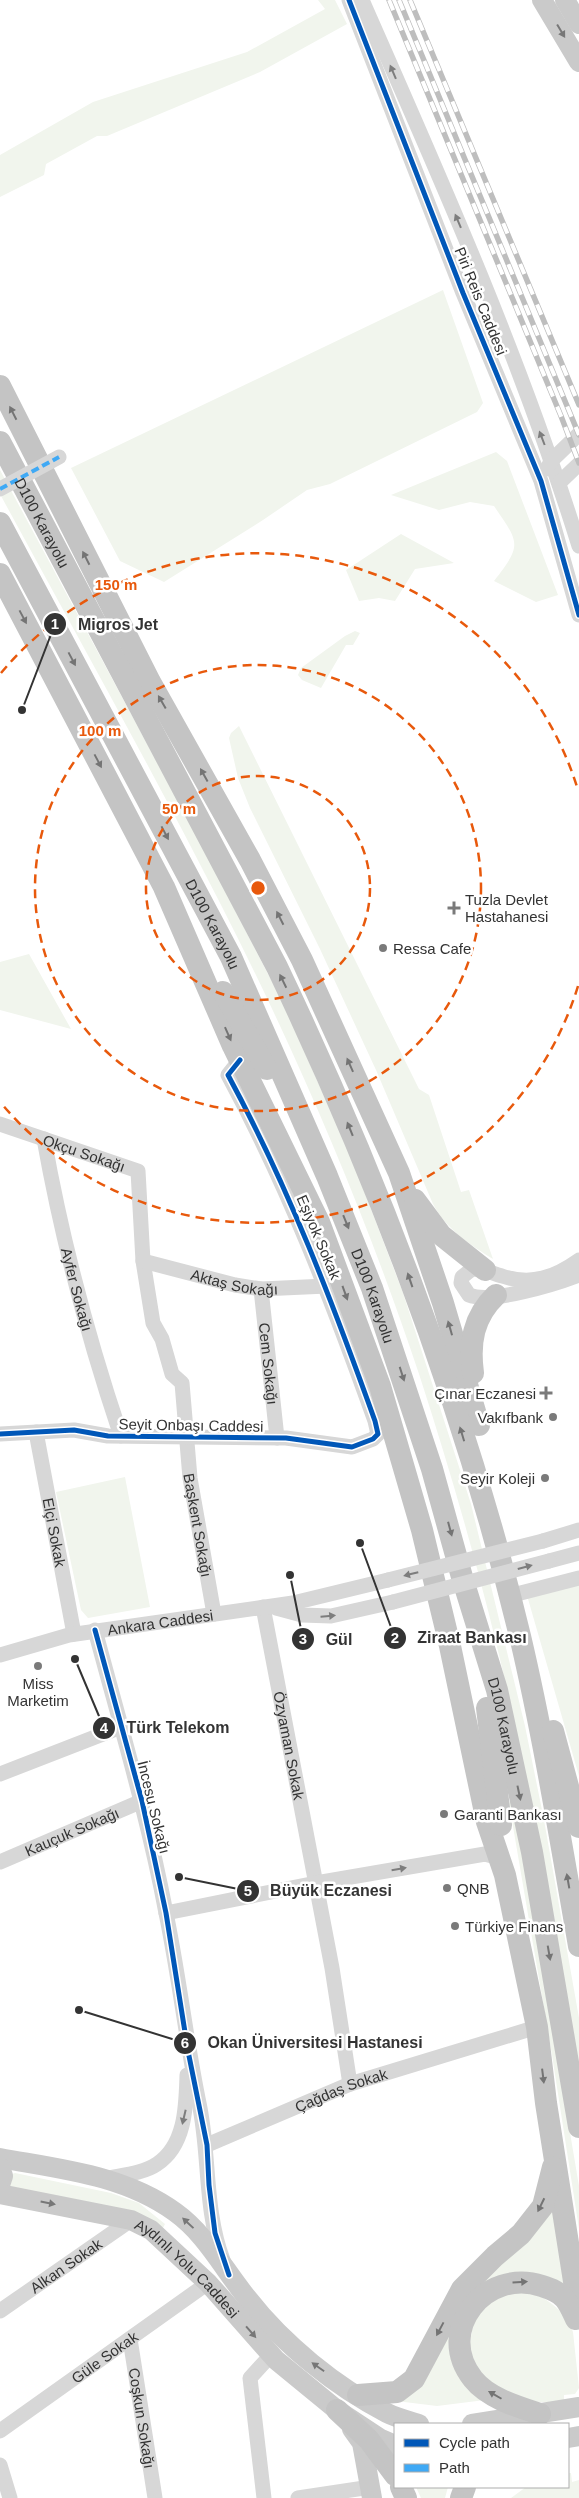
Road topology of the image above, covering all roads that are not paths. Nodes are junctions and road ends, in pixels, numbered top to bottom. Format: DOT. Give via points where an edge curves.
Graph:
graph roads {
  1 [pos="349,0"];
  2 [pos="362,0"];
  3 [pos="542,0"];
  4 [pos="565,0"];
  5 [pos="579,24"];
  6 [pos="579,62"];
  7 [pos="0,386"];
  8 [pos="579,434"];
  9 [pos="0,442"];
  10 [pos="59,458"];
  11 [pos="551,461"];
  12 [pos="579,464"];
  13 [pos="541,481"];
  14 [pos="559,483"];
  15 [pos="0,489"];
  16 [pos="0,523"];
  17 [pos="579,546"];
  18 [pos="0,574"];
  19 [pos="579,614"];
  20 [pos="164,887"];
  21 [pos="240,1060"];
  22 [pos="0,1124"];
  23 [pos="44,1139"];
  24 [pos="399,1174"];
  25 [pos="327,1176"];
  26 [pos="579,1260"];
  27 [pos="143,1261"];
  28 [pos="485,1270"];
  29 [pos="579,1274"];
  30 [pos="327,1286"];
  31 [pos="261,1289"];
  32 [pos="496,1295"];
  33 [pos="479,1425"];
  34 [pos="36,1432"];
  35 [pos="0,1434"];
  36 [pos="378,1434"];
  37 [pos="120,1436"];
  38 [pos="185,1436"];
  39 [pos="277,1438"];
  40 [pos="492,1530"];
  41 [pos="579,1530"];
  42 [pos="579,1553"];
  43 [pos="462,1577"];
  44 [pos="579,1578"];
  45 [pos="509,1596"];
  46 [pos="262,1607"];
  47 [pos="214,1614"];
  48 [pos="302,1615"];
  49 [pos="95,1630"];
  50 [pos="267,1632"];
  51 [pos="74,1634"];
  52 [pos="520,1638"];
  53 [pos="2,1649"];
  54 [pos="121,1728"];
  55 [pos="0,1774"];
  56 [pos="142,1801"];
  57 [pos="578,1818"];
  58 [pos="0,1862"];
  59 [pos="505,1875"];
  60 [pos="316,1883"];
  61 [pos="166,1913"];
  62 [pos="579,1946"];
  63 [pos="537,2027"];
  64 [pos="188,2051"];
  65 [pos="350,2084"];
  66 [pos="579,2127"];
  67 [pos="207,2145"];
  68 [pos="0,2158"];
  69 [pos="555,2158"];
  70 [pos="0,2167"];
  71 [pos="108,2178"];
  72 [pos="0,2185"];
  73 [pos="0,2194"];
  74 [pos="131,2220"];
  75 [pos="229,2275"];
  76 [pos="208,2283"];
  77 [pos="0,2311"];
  78 [pos="579,2313"];
  79 [pos="579,2324"];
  80 [pos="130,2339"];
  81 [pos="271,2355"];
  82 [pos="358,2395"];
  83 [pos="579,2408"];
  84 [pos="337,2410"];
  85 [pos="540,2414"];
  86 [pos="416,2423"];
  87 [pos="479,2423"];
  88 [pos="0,2431"];
  89 [pos="394,2444"];
  90 [pos="0,2465"];
  91 [pos="394,2474"];
  92 [pos="372,2492"];
  93 [pos="10,2498"];
  94 [pos="155,2498"];
  95 [pos="264,2498"];
  96 [pos="298,2498"];
  1 -- 13 [label="street, Piri Reis Caddesi" via="463,293"];
  11 -- 2 [label="street, Piri Reis Caddesi, one-way" via="472,255"];
  3 -- 6 [label="main road, one-way"];
  4 -- 5 [label="main road"];
  24 -- 7 [label="highway, one-way" via="302,960 150,682"];
  8 -- 11 [label="street"];
  40 -- 9 [label="highway, D100 Karayolu, one-way" via="405,1265 311,1038 277,967"];
  10 -- 15 [label="street, bridge"];
  11 -- 13 [label="street"];
  11 -- 14 [label="street, Piri Reis Caddesi"];
  12 -- 14 [label="street"];
  13 -- 14 [label="street"];
  13 -- 19 [label="street, Piri Reis Caddesi"];
  14 -- 17 [label="street, Piri Reis Caddesi"];
  16 -- 25 [label="highway, D100 Karayolu, one-way" via="231,957"];
  18 -- 20 [label="highway, one-way"];
  20 -- 21 [label="highway, one-way"];
  20 -- 25 [label="highway"];
  21 -- 30 [label="street, Eşiyok Sokak" via="228,1075 262,1138"];
  21 -- 59 [label="highway, one-way" via="319,1222 380,1386 422,1530 487,1822"];
  22 -- 23 [label="street, Okçu Sokağı"];
  23 -- 27 [label="street, Okçu Sokağı" via="138,1170"];
  23 -- 37 [label="street, Ayfer Sokağı" via="72,1275 98,1371"];
  24 -- 28 [label="highway" via="441,1235"];
  33 -- 24 [label="highway, one-way" via="443,1303"];
  25 -- 43 [label="highway, D100 Karayolu, one-way" via="393,1346"];
  26 -- 28 [label="street" via="563,1272 535,1280 512,1279"];
  27 -- 31 [label="street, Aktaş Sokağı"];
  27 -- 38 [label="street, Başkent Sokağı" via="153,1323 172,1374 182,1383"];
  28 -- 32 [label="street" via="467,1271 461,1283 469,1295 476,1298"];
  29 -- 32 [label="street" via="553,1286"];
  30 -- 31 [label="street, Aktaş Sokağı"];
  30 -- 36 [label="street, Eşiyok Sokak"];
  31 -- 39 [label="street, Cem Sokağı"];
  32 -- 33 [label="highway" via="481,1312 470,1354"];
  33 -- 40 [label="highway"];
  34 -- 35 [label="street, Seyit Onbaşı Caddesi"];
  34 -- 37 [label="street, Seyit Onbaşı Caddesi" via="74,1430"];
  34 -- 51 [label="street, Elçi Sokak"];
  36 -- 39 [label="street, Seyit Onbaşı Caddesi" via="352,1447"];
  37 -- 38 [label="street, Seyit Onbaşı Caddesi"];
  38 -- 39 [label="street, Seyit Onbaşı Caddesi"];
  38 -- 47 [label="street, Başkent Sokağı"];
  40 -- 45 [label="highway, D100 Karayolu"];
  41 -- 46 [label="street, Ankara Caddesi, one-way, bridge" via="388,1580 293,1603"];
  48 -- 42 [label="street, Ankara Caddesi, one-way, bridge" via="331,1616"];
  43 -- 59 [label="highway" via="490,1722"];
  43 -- 66 [label="highway, D100 Karayolu, one-way" via="497,1690 532,1852"];
  44 -- 45 [label="street"];
  45 -- 52 [label="highway, D100 Karayolu"];
  46 -- 47 [label="street, Ankara Caddesi"];
  46 -- 48 [label="street, Ankara Caddesi"];
  46 -- 50 [label="street, Özyaman Sokak"];
  47 -- 49 [label="street, Ankara Caddesi"];
  48 -- 50 [label="street" via="274,1615"];
  49 -- 51 [label="street, Ankara Caddesi"];
  49 -- 54 [label="street, İncesu Sokağı"];
  50 -- 60 [label="street, Özyaman Sokak"];
  51 -- 53 [label="street, Ankara Caddesi"];
  52 -- 57 [label="highway" via="549,1719"];
  62 -- 52 [label="highway, D100 Karayolu, one-way"];
  54 -- 55 [label="street"];
  54 -- 56 [label="street, İncesu Sokağı"];
  56 -- 58 [label="street, Kauçuk Sokağı"];
  56 -- 61 [label="street, İncesu Sokağı"];
  60 -- 59 [label="street, one-way" via="485,1854 499,1858"];
  59 -- 63 [label="highway"];
  60 -- 61 [label="street"];
  60 -- 65 [label="street, Özyaman Sokak"];
  61 -- 64 [label="street, İncesu Sokağı"];
  63 -- 65 [label="street, Çağdaş Sokak"];
  63 -- 69 [label="highway, one-way"];
  64 -- 67 [label="street"];
  64 -- 71 [label="street, one-way" via="186,2108 181,2131 172,2147 157,2165"];
  65 -- 67 [label="street, Çağdaş Sokak"];
  67 -- 75 [label="street" via="215,2233"];
  68 -- 71 [label="main road"];
  69 -- 78 [label="highway"];
  69 -- 82 [label="highway, one-way" via="543,2206 521,2234 462,2289 414,2379 397,2392"];
  70 -- 72 [label="main road" via="3,2176"];
  75 -- 71 [label="main road, one-way" via="203,2238 175,2212"];
  73 -- 74 [label="main road, Aydınlı Yolu Caddesi, one-way"];
  74 -- 76 [label="main road, Aydınlı Yolu Caddesi" via="151,2230"];
  74 -- 77 [label="street, Alkan Sokak"];
  82 -- 75 [label="main road, one-way" via="285,2341"];
  76 -- 80 [label="street, Güle Sokak"];
  76 -- 81 [label="main road, Aydınlı Yolu Caddesi, one-way"];
  85 -- 79 [label="highway, one-way" via="512,2405 473,2379 458,2342 462,2326 476,2302 494,2287 529,2282 553,2289 565,2299"];
  80 -- 88 [label="street, Güle Sokak"];
  80 -- 94 [label="street, Coşkun Sokağı"];
  81 -- 84 [label="main road, Aydınlı Yolu Caddesi"];
  81 -- 95 [label="street" via="250,2378"];
  82 -- 86 [label="main road" via="388,2414"];
  83 -- 85 [label="main road"];
  84 -- 89 [label="main road" via="381,2439"];
  84 -- 91 [label="highway" via="369,2440"];
  84 -- 92 [label="main road" via="362,2443"];
  85 -- 87 [label="main road"];
  90 -- 93 [label="street"];
  92 -- 96 [label="street"];
}
